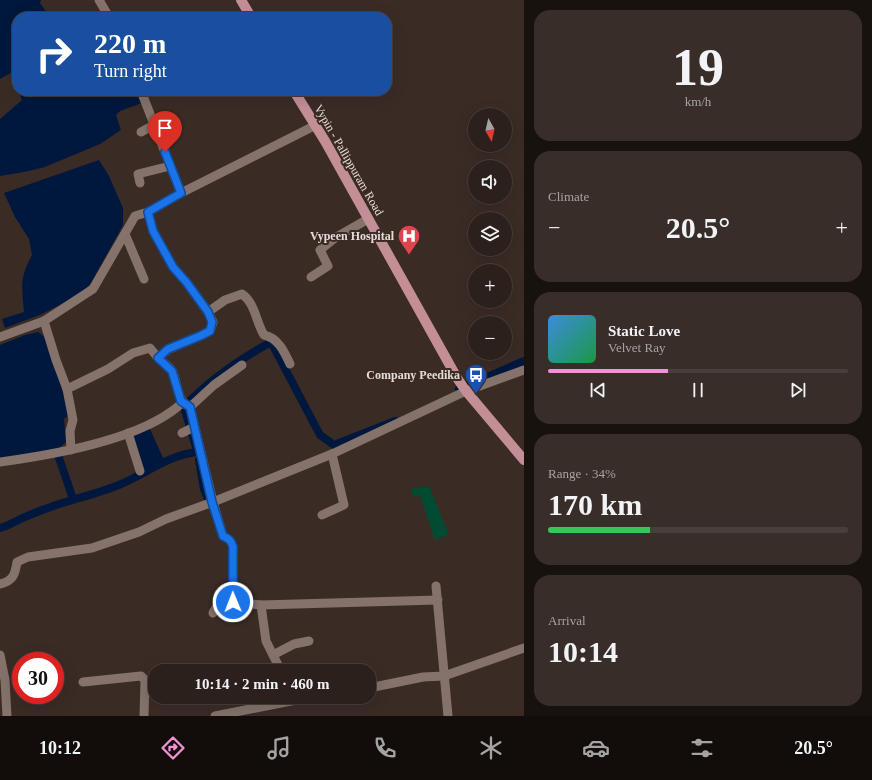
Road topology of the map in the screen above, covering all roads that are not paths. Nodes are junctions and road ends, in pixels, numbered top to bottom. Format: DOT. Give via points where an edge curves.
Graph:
graph roads {
  1 [pos="99,0"];
  2 [pos="241,0"];
  3 [pos="106,12"];
  4 [pos="248,12"];
  5 [pos="143,96"];
  6 [pos="297,96"];
  7 [pos="154,125"];
  8 [pos="316,125"];
  9 [pos="141,132"];
  10 [pos="170,166"];
  11 [pos="140,183"];
  12 [pos="181,193"];
  13 [pos="148,212"];
  14 [pos="368,219"];
  15 [pos="125,234"];
  16 [pos="311,277"];
  17 [pos="144,279"];
  18 [pos="208,312"];
  19 [pos="44,321"];
  20 [pos="1,335"];
  21 [pos="158,358"];
  22 [pos="290,364"];
  23 [pos="242,365"];
  24 [pos="524,370"];
  25 [pos="463,387"];
  26 [pos="67,389"];
  27 [pos="186,405"];
  28 [pos="194,427"];
  29 [pos="128,433"];
  30 [pos="182,433"];
  31 [pos="65,451"];
  32 [pos="332,454"];
  33 [pos="524,460"];
  34 [pos="0,462"];
  35 [pos="140,471"];
  36 [pos="212,502"];
  37 [pos="322,515"];
  38 [pos="0,584"];
  39 [pos="436,586"];
  40 [pos="438,600"];
  41 [pos="233,602"];
  42 [pos="261,605"];
  43 [pos="213,613"];
  44 [pos="309,641"];
  45 [pos="524,648"];
  46 [pos="0,655"];
  47 [pos="273,655"];
  48 [pos="278,664"];
  49 [pos="444,676"];
  50 [pos="83,682"];
  51 [pos="376,687"];
  52 [pos="280,704"];
  53 [pos="260,712"];
  54 [pos="7,716"];
  55 [pos="144,716"];
  56 [pos="215,716"];
  57 [pos="448,716"];
  1 -- 3 [label="street"];
  2 -- 4 [label="main road"];
  5 -- 7 [label="street"];
  6 -- 8 [label="main road, Vypin - Pallippuram Road"];
  7 -- 9 [label="street"];
  7 -- 10 [label="street"];
  8 -- 12 [label="street"];
  8 -- 14 [label="main road, Vypin - Pallippuram Road"];
  10 -- 11 [label="street" via="138,174"];
  10 -- 12 [label="street"];
  12 -- 13 [label="street"];
  13 -- 15 [label="street" via="135,216"];
  13 -- 18 [label="street" via="153,231 173,267"];
  14 -- 16 [label="street" via="320,250 328,266"];
  14 -- 25 [label="main road, Vypin - Pallippuram Road"];
  15 -- 17 [label="street"];
  15 -- 19 [label="street" via="94,289"];
  18 -- 21 [label="street" via="212,322 210,331 168,349"];
  18 -- 22 [label="street" via="224,300 242,294 249,298 259,327 264,335 272,337 280,345"];
  19 -- 20 [label="street"];
  19 -- 26 [label="street"];
  21 -- 26 [label="street" via="150,348 133,353 108,369"];
  21 -- 27 [label="street" via="172,371 179,396"];
  23 -- 27 [label="street"];
  24 -- 25 [label="street"];
  25 -- 32 [label="street"];
  25 -- 33 [label="main road, Vypin - Pallippuram Road"];
  26 -- 31 [label="street" via="73,420"];
  27 -- 28 [label="street"];
  27 -- 29 [label="street"];
  28 -- 30 [label="street"];
  28 -- 36 [label="street"];
  29 -- 31 [label="street"];
  29 -- 35 [label="street"];
  31 -- 34 [label="street"];
  32 -- 36 [label="street"];
  32 -- 37 [label="street" via="344,505"];
  36 -- 38 [label="street" via="92,548 28,556 17,562 14,576 7,583"];
  36 -- 41 [label="street" via="223,536 230,540 233,547"];
  39 -- 40 [label="street"];
  40 -- 42 [label="street"];
  40 -- 49 [label="street"];
  41 -- 42 [label="street"];
  41 -- 43 [label="street" via="218,604"];
  42 -- 47 [label="street" via="266,641"];
  44 -- 47 [label="street" via="294,644"];
  45 -- 49 [label="street"];
  46 -- 54 [label="street" via="5,680"];
  47 -- 48 [label="street"];
  49 -- 51 [label="street" via="423,677"];
  49 -- 57 [label="street"];
  50 -- 55 [label="street" via="141,676 145,680"];
  52 -- 53 [label="street"];
  53 -- 56 [label="street"];
}
